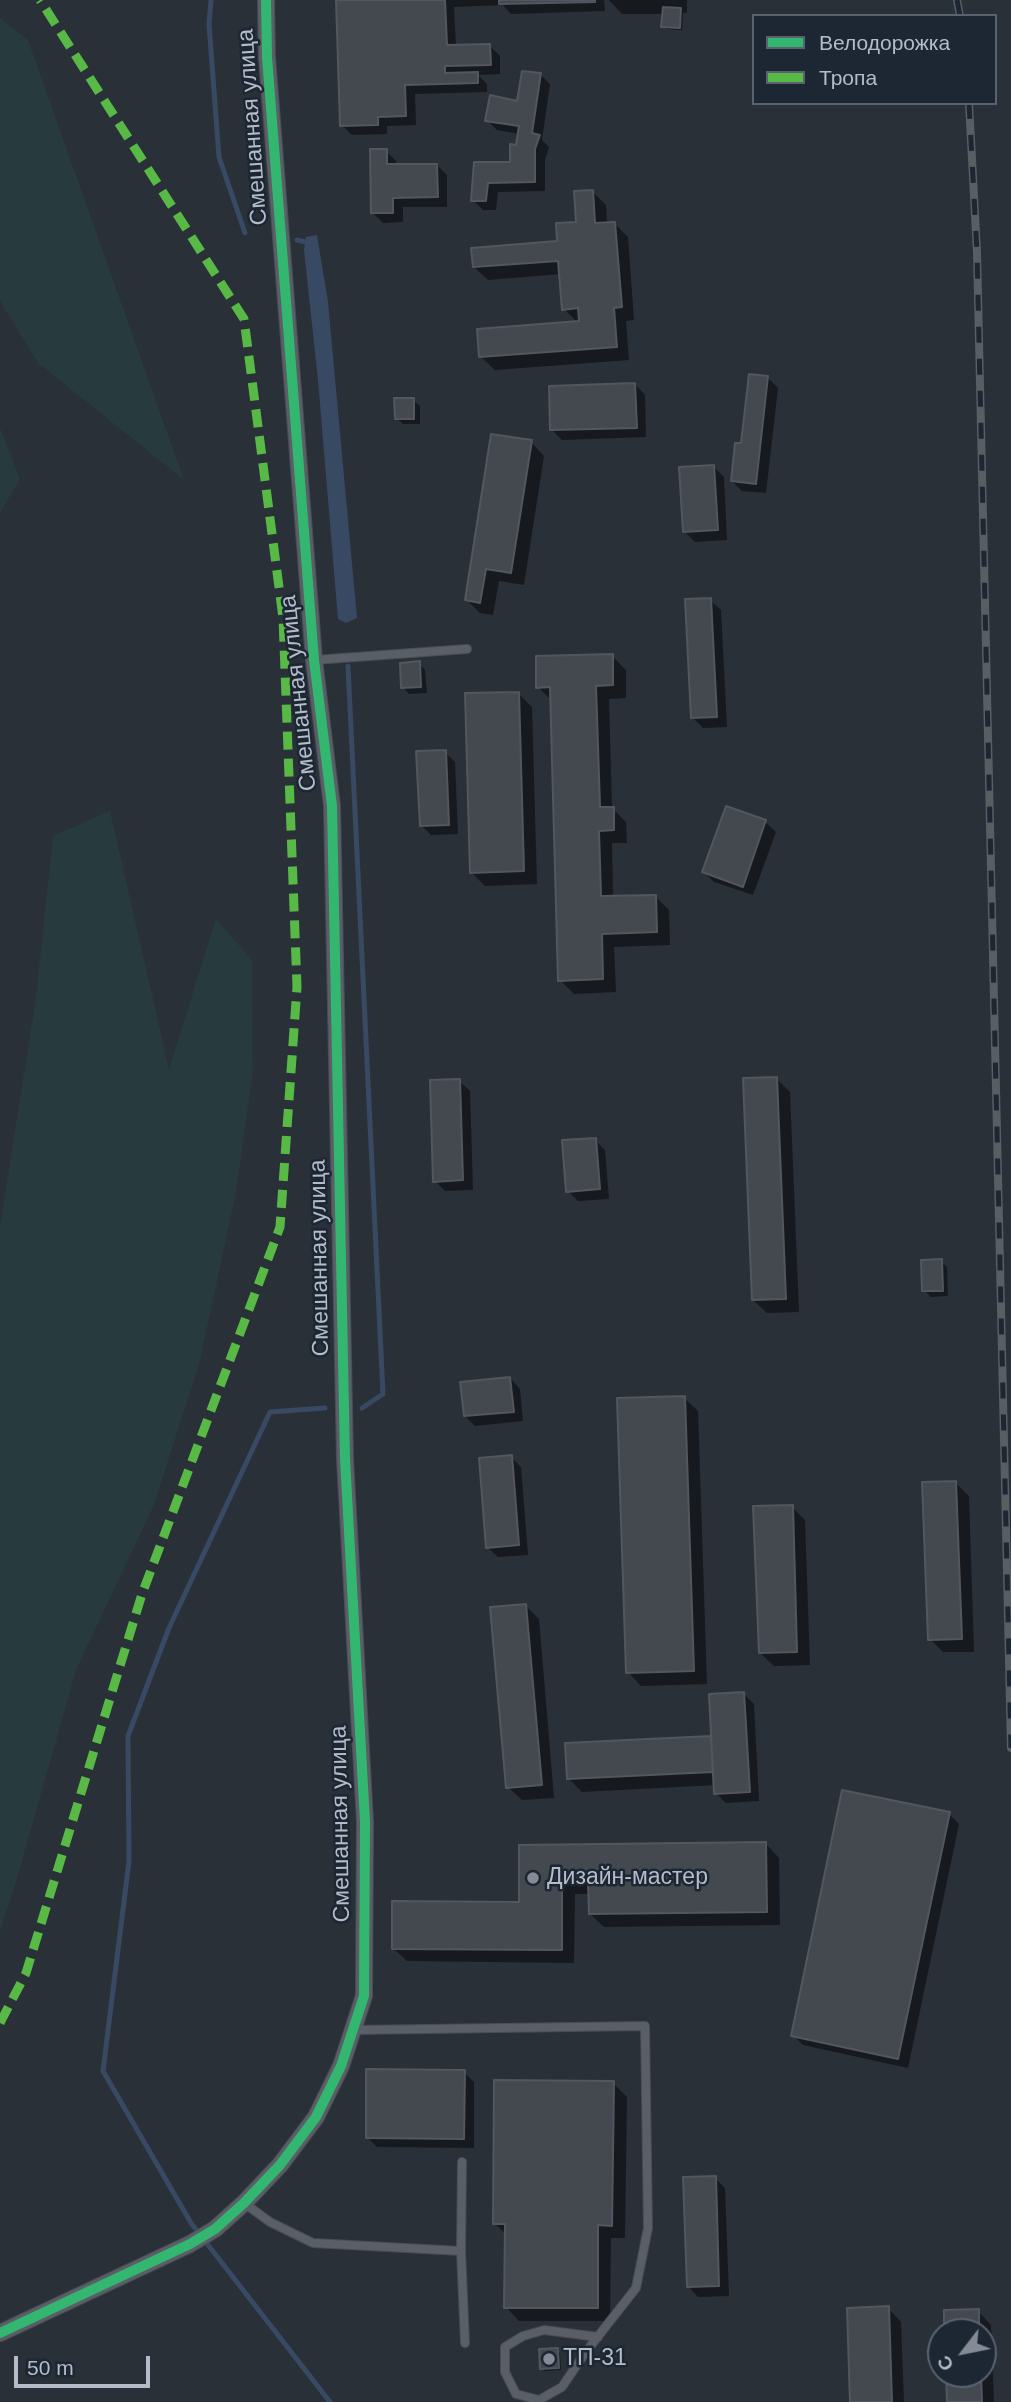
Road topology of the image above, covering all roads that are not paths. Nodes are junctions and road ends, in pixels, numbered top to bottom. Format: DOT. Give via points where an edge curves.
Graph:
graph roads {
  1 [pos="266,0"];
  2 [pos="467,649"];
  3 [pos="314,660"];
  4 [pos="353,2030"];
  5 [pos="462,2162"];
  6 [pos="244,2203"];
  7 [pos="461,2251"];
  8 [pos="0,2333"];
  9 [pos="598,2337"];
  10 [pos="465,2343"];
  1 -- 3 [label="street, Смешанная улица"];
  2 -- 3 [label="lane"];
  3 -- 4 [label="street, Смешанная улица" via="332,806 345,1459 365,1822 364,1996"];
  4 -- 6 [label="street, Смешанная улица" via="316,2118"];
  4 -- 9 [label="lane" via="645,2026 648,2228 636,2288"];
  5 -- 7 [label="lane"];
  6 -- 7 [label="lane" via="313,2243"];
  6 -- 8 [label="street, Смешанная улица" via="190,2244"];
  7 -- 10 [label="lane"];
  9 -- 9 [label="lane" via="562,2387 539,2400 516,2394 505,2372 505,2347 544,2330"];
}
